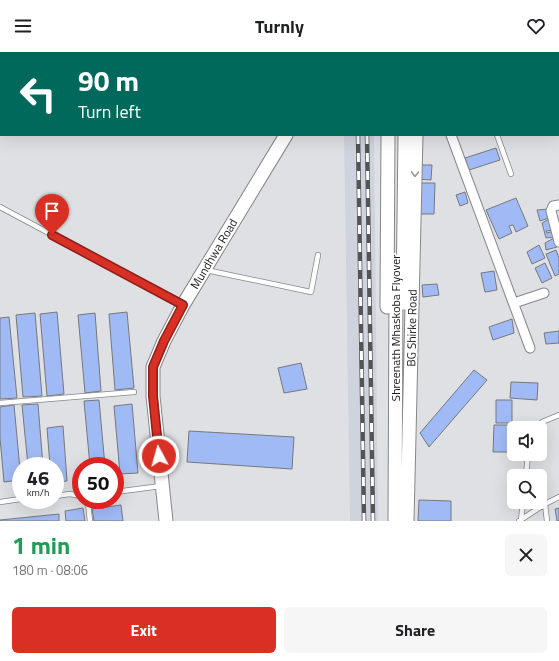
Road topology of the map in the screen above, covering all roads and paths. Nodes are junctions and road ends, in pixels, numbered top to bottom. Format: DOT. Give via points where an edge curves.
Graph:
graph roads {
  1 [pos="285,136"];
  2 [pos="388,136"];
  3 [pos="397,136"];
  4 [pos="405,136"];
  5 [pos="416,136"];
  6 [pos="452,136"];
  7 [pos="497,136"];
  8 [pos="511,174"];
  9 [pos="559,204"];
  10 [pos="0,207"];
  11 [pos="559,242"];
  12 [pos="318,255"];
  13 [pos="205,269"];
  14 [pos="544,293"];
  15 [pos="514,303"];
  16 [pos="183,305"];
  17 [pos="530,348"];
  18 [pos="134,392"];
  19 [pos="0,403"];
  20 [pos="559,415"];
  21 [pos="544,421"];
  22 [pos="162,486"];
  23 [pos="124,491"];
  24 [pos="559,497"];
  25 [pos="12,500"];
  26 [pos="0,502"];
  27 [pos="547,503"];
  28 [pos="89,509"];
  29 [pos="522,509"];
  30 [pos="538,509"];
  31 [pos="546,509"];
  32 [pos="90,521"];
  33 [pos="166,521"];
  34 [pos="386,521"];
  35 [pos="395,521"];
  36 [pos="403,521"];
  37 [pos="407,521"];
  38 [pos="520,521"];
  39 [pos="547,521"];
  1 -- 13 [label="main road, Mundhwa Road"];
  2 -- 34 [label="main road"];
  3 -- 35 [label="main road, Shreenath Mhaskoba Flyover"];
  4 -- 36 [label="main road, Shreenath Mhaskoba Flyover"];
  5 -- 37 [label="main road, BG Shirke Road, one-way"];
  6 -- 15 [label="street"];
  7 -- 8 [label="lane"];
  9 -- 11 [label="street" via="553,206 551,211"];
  10 -- 16 [label="lane"];
  12 -- 13 [label="lane" via="311,292"];
  13 -- 16 [label="main road, Mundhwa Road"];
  14 -- 15 [label="street"];
  15 -- 17 [label="street"];
  16 -- 22 [label="main road, Mundhwa Road" via="153,367 153,396"];
  18 -- 19 [label="lane"];
  20 -- 21 [label="lane"];
  22 -- 23 [label="lane"];
  22 -- 33 [label="main road, Mundhwa Road"];
  24 -- 27 [label="lane"];
  25 -- 26 [label="lane"];
  28 -- 32 [label="lane"];
  29 -- 38 [label="lane"];
  30 -- 38 [label="lane"];
  31 -- 39 [label="lane"];
}
